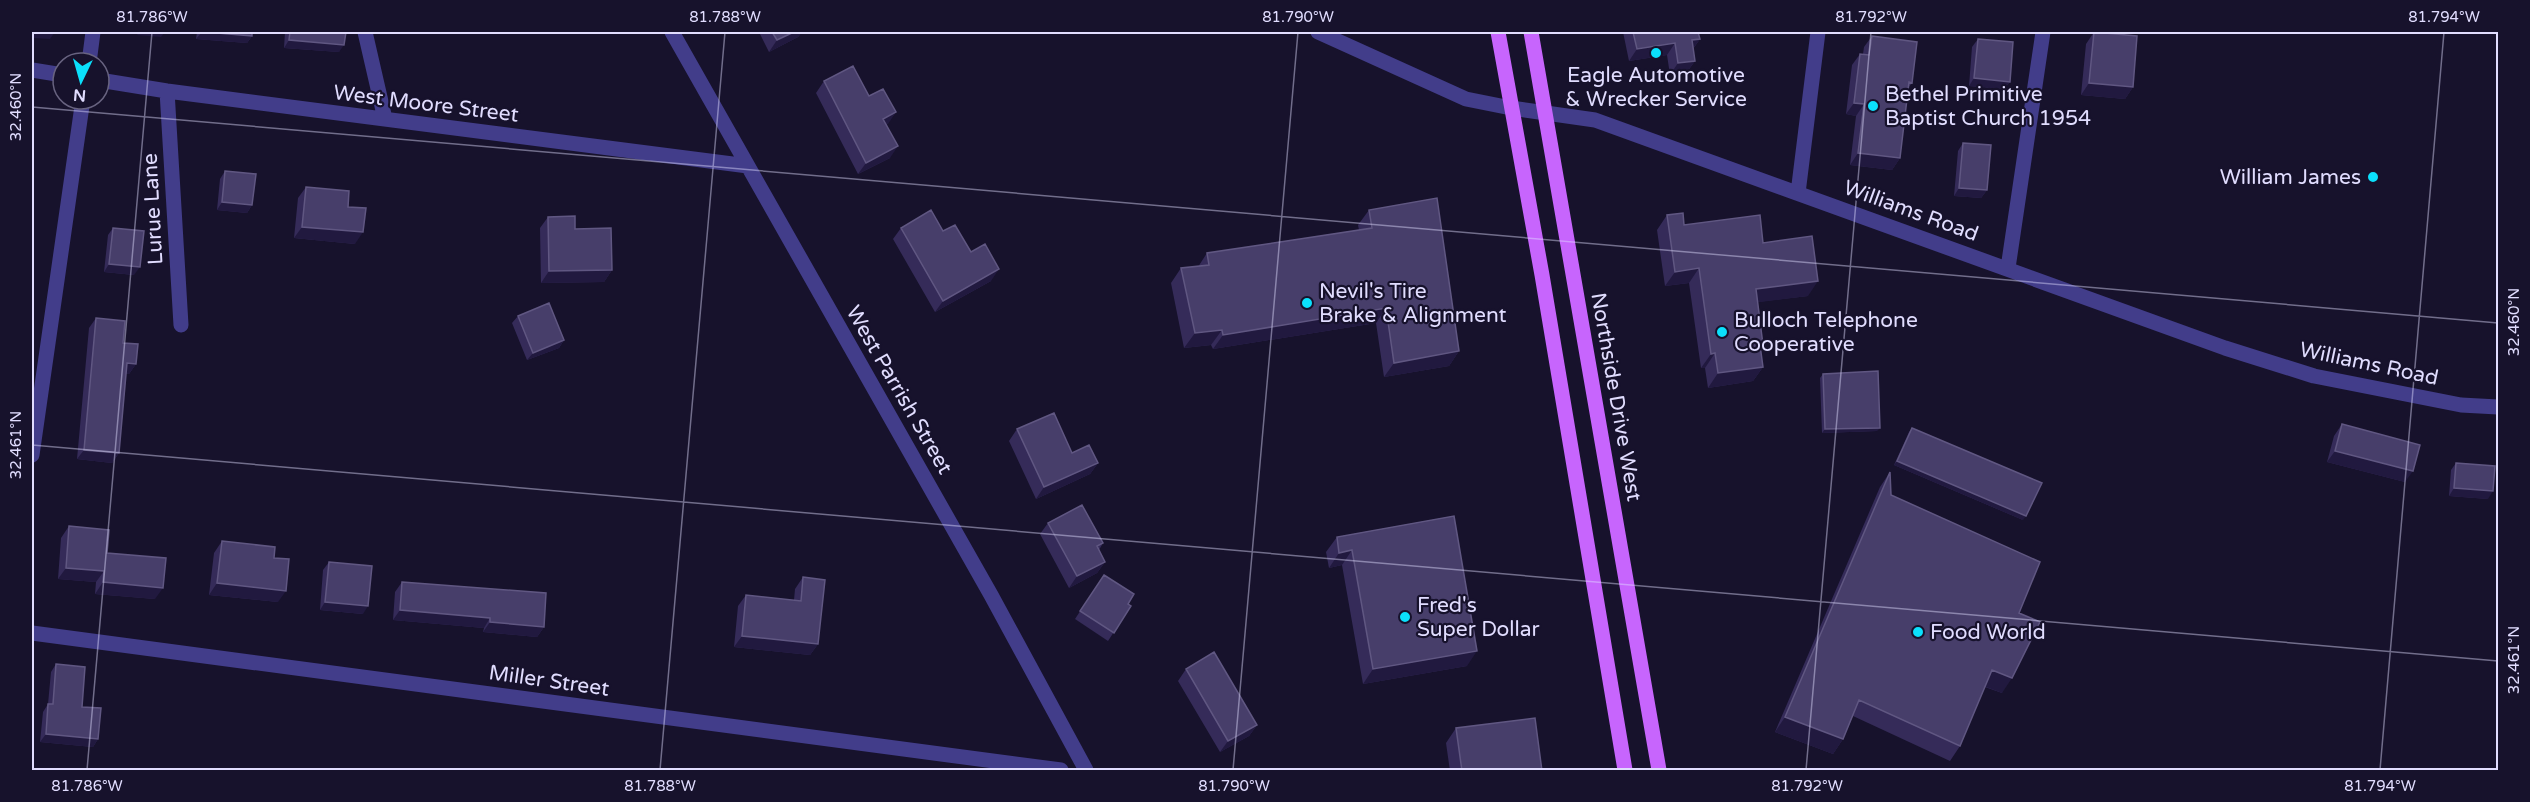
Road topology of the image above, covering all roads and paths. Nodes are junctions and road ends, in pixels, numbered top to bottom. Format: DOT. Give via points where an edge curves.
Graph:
graph roads {
  1 [pos="93,32"];
  2 [pos="365,32"];
  3 [pos="672,32"];
  4 [pos="1318,32"];
  5 [pos="1498,32"];
  6 [pos="1531,32"];
  7 [pos="1818,32"];
  8 [pos="2043,32"];
  9 [pos="91,51"];
  10 [pos="32,70"];
  11 [pos="51,73"];
  12 [pos="111,82"];
  13 [pos="167,91"];
  14 [pos="1511,108"];
  15 [pos="81,111"];
  16 [pos="1545,114"];
  17 [pos="385,119"];
  18 [pos="748,166"];
  19 [pos="1798,193"];
  20 [pos="2008,268"];
  21 [pos="181,325"];
  22 [pos="2499,407"];
  23 [pos="32,454"];
  24 [pos="32,633"];
  25 [pos="1061,771"];
  26 [pos="1086,771"];
  27 [pos="1625,771"];
  28 [pos="1659,771"];
  1 -- 9 [label="street"];
  2 -- 17 [label="street"];
  3 -- 18 [label="street, West Parrish Street"];
  4 -- 14 [label="street, Williams Road" via="1466,99"];
  5 -- 14 [label="main road"];
  6 -- 16 [label="main road, Northside Drive West"];
  7 -- 19 [label="street"];
  8 -- 20 [label="street"];
  10 -- 11 [label="street"];
  12 -- 13 [label="street, West Moore Street"];
  13 -- 17 [label="street, West Moore Street"];
  13 -- 21 [label="street, Lurue Lane"];
  14 -- 16 [label="street, Williams Road"];
  14 -- 27 [label="main road"];
  15 -- 23 [label="street"];
  16 -- 19 [label="street, Williams Road" via="1595,120"];
  16 -- 28 [label="main road, Northside Drive West"];
  17 -- 18 [label="street, West Moore Street"];
  18 -- 26 [label="street, West Parrish Street"];
  19 -- 20 [label="street, Williams Road"];
  20 -- 22 [label="street, Williams Road" via="2225,348 2314,376 2461,405"];
  24 -- 25 [label="street, Miller Street"];
}
